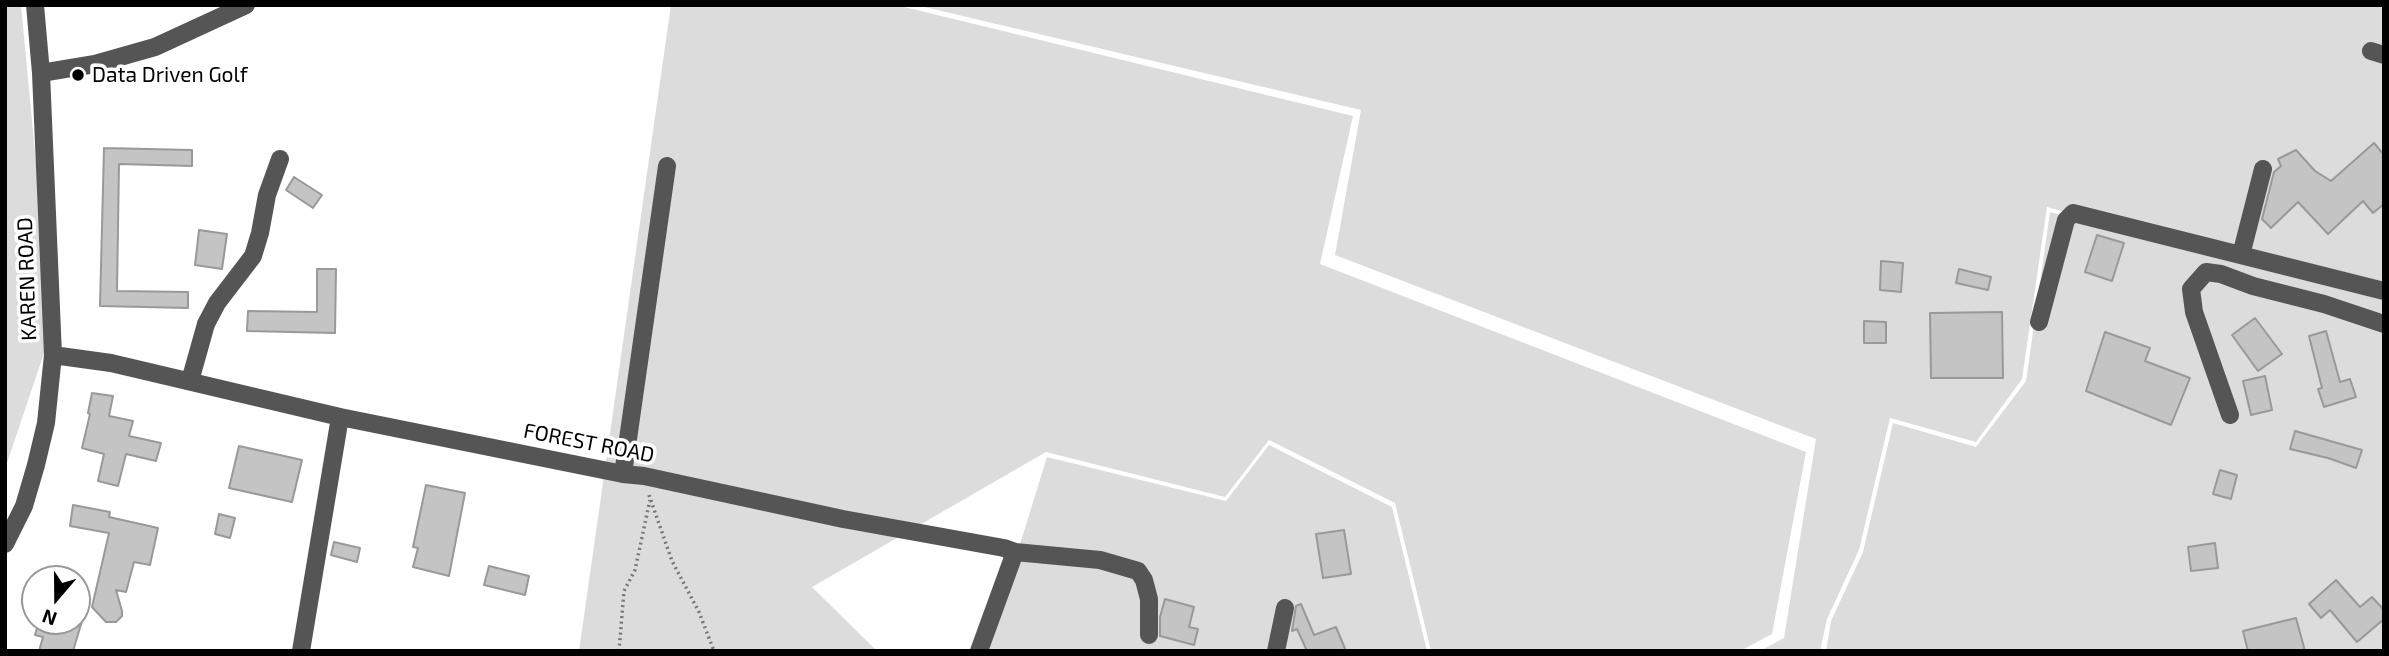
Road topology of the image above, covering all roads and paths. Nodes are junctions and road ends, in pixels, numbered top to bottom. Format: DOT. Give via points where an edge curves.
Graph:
graph roads {
  1 [pos="35,5"];
  2 [pos="246,5"];
  3 [pos="41,74"];
  4 [pos="280,159"];
  5 [pos="667,166"];
  6 [pos="2263,169"];
  7 [pos="2241,256"];
  8 [pos="2384,291"];
  9 [pos="2039,322"];
  10 [pos="2384,324"];
  11 [pos="53,355"];
  12 [pos="190,382"];
  13 [pos="2230,415"];
  14 [pos="340,417"];
  15 [pos="623,474"];
  16 [pos="644,476"];
  17 [pos="650,498"];
  18 [pos="5,544"];
  19 [pos="1014,552"];
  20 [pos="1285,608"];
  21 [pos="1149,635"];
  22 [pos="300,651"];
  23 [pos="619,651"];
  24 [pos="714,651"];
  25 [pos="979,651"];
  26 [pos="1276,651"];
  1 -- 3 [label="street, KAREN ROAD"];
  2 -- 3 [label="street" via="155,47"];
  3 -- 11 [label="street, KAREN ROAD"];
  4 -- 12 [label="street" via="253,256 206,324"];
  5 -- 15 [label="street"];
  6 -- 7 [label="street"];
  7 -- 8 [label="street"];
  7 -- 9 [label="street" via="2073,213 2066,220"];
  10 -- 13 [label="street" via="2206,272 2190,289"];
  11 -- 12 [label="street, FOREST ROAD" via="98,360"];
  11 -- 18 [label="street, KAREN ROAD" via="36,465 24,506"];
  12 -- 14 [label="street, FOREST ROAD"];
  14 -- 15 [label="street, FOREST ROAD"];
  14 -- 22 [label="street"];
  15 -- 16 [label="street, FOREST ROAD"];
  16 -- 17 [label="path"];
  16 -- 19 [label="street, FOREST ROAD"];
  17 -- 23 [label="path" via="635,570 624,591"];
  17 -- 24 [label="path" via="672,561"];
  19 -- 21 [label="street, FOREST ROAD" via="1100,560 1138,571 1149,599"];
  19 -- 25 [label="street"];
  20 -- 26 [label="street"];
}
